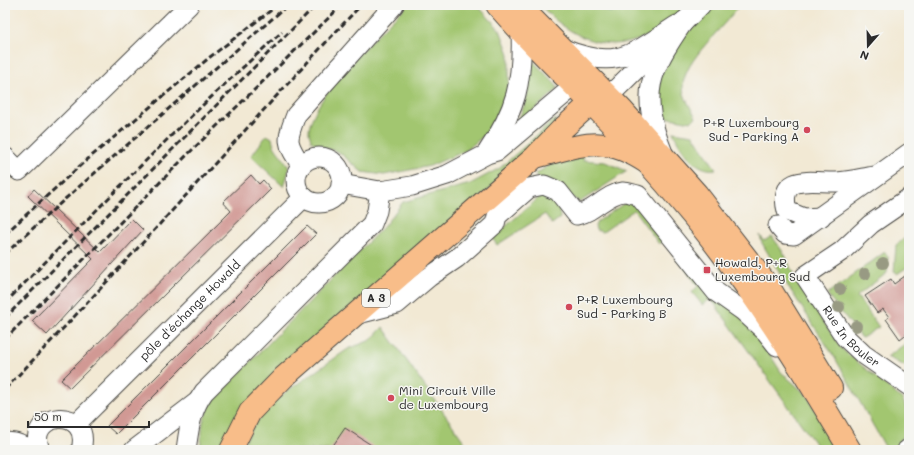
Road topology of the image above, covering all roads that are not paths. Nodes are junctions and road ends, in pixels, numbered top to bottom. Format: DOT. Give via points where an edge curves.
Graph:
graph roads {
  1 [pos="189,5"];
  2 [pos="394,5"];
  3 [pos="497,5"];
  4 [pos="519,5"];
  5 [pos="701,5"];
  6 [pos="684,21"];
  7 [pos="521,32"];
  8 [pos="559,47"];
  9 [pos="574,86"];
  10 [pos="600,100"];
  11 [pos="5,142"];
  12 [pos="909,153"];
  13 [pos="487,154"];
  14 [pos="5,157"];
  15 [pos="536,157"];
  16 [pos="655,159"];
  17 [pos="26,164"];
  18 [pos="301,165"];
  19 [pos="876,176"];
  20 [pos="341,184"];
  21 [pos="380,191"];
  22 [pos="304,197"];
  23 [pos="909,198"];
  24 [pos="821,217"];
  25 [pos="778,226"];
  26 [pos="358,314"];
  27 [pos="810,382"];
  28 [pos="909,386"];
  29 [pos="197,402"];
  30 [pos="76,424"];
  31 [pos="10,442"];
  32 [pos="38,444"];
  33 [pos="81,450"];
  34 [pos="134,450"];
  35 [pos="186,450"];
  36 [pos="231,450"];
  37 [pos="850,450"];
  38 [pos="867,450"];
  1 -- 17 [label="street"];
  2 -- 18 [label="street" via="296,115 290,130 289,145"];
  3 -- 7 [label="main road"];
  4 -- 8 [label="main road"];
  5 -- 6 [label="street"];
  6 -- 8 [label="street" via="644,46 616,59 596,59"];
  6 -- 10 [label="street"];
  6 -- 16 [label="street" via="662,53 650,88"];
  7 -- 9 [label="main road"];
  7 -- 13 [label="street" via="522,61 517,95 503,129"];
  8 -- 10 [label="main road"];
  9 -- 10 [label="main road"];
  9 -- 13 [label="street" via="508,143"];
  10 -- 15 [label="main road, A 3" via="561,130"];
  10 -- 16 [label="main road"];
  11 -- 17 [label="street"];
  12 -- 19 [label="street"];
  13 -- 21 [label="street" via="446,175 412,186"];
  14 -- 17 [label="street" via="19,171"];
  15 -- 16 [label="main road, A 3" via="590,143"];
  15 -- 26 [label="main road, A 3"];
  16 -- 27 [label="main road"];
  16 -- 38 [label="main road" via="697,194 769,287"];
  18 -- 20 [label="street" via="316,157 328,159 338,167"];
  18 -- 22 [label="street" via="296,181"];
  19 -- 24 [label="street"];
  19 -- 24 [label="street" via="837,182 808,180 795,183 787,189 784,200 787,211 804,218"];
  20 -- 21 [label="street"];
  20 -- 22 [label="street" via="335,196 329,200 315,202"];
  21 -- 29 [label="street" via="372,224"];
  22 -- 30 [label="street, pôle d'échange Howald"];
  23 -- 28 [label="street, Rue In Bouler" via="871,224 842,251 805,276 846,337 864,354"];
  24 -- 25 [label="street" via="794,235 785,234"];
  26 -- 27 [label="street" via="397,304 457,258 495,224 501,223 544,185 558,190 577,215 588,213 618,193 624,192 638,195 716,292 743,311 766,332 792,367"];
  26 -- 36 [label="main road, A 3" via="284,377 250,412"];
  27 -- 37 [label="main road"];
  29 -- 34 [label="street"];
  29 -- 35 [label="street" via="191,417"];
  30 -- 32 [label="street" via="70,419 57,418 45,422"];
  30 -- 33 [label="street" via="82,436"];
  31 -- 32 [label="street" via="28,441"];
}
